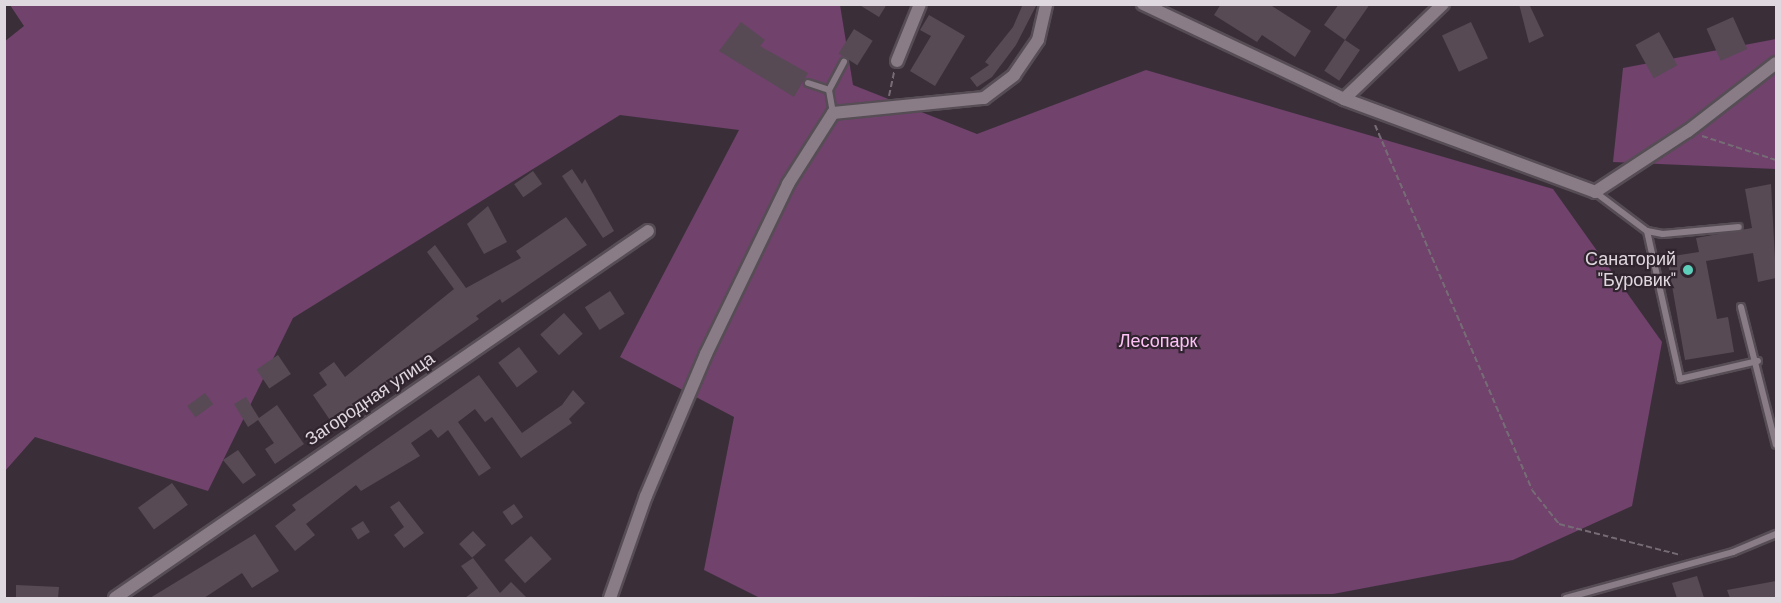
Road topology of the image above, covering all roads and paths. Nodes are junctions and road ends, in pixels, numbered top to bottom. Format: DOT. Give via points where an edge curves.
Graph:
graph roads {
  1 [pos="920,4"];
  2 [pos="1046,4"];
  3 [pos="1143,4"];
  4 [pos="1443,4"];
  5 [pos="897,61"];
  6 [pos="844,62"];
  7 [pos="1776,63"];
  8 [pos="808,83"];
  9 [pos="829,90"];
  10 [pos="1344,99"];
  11 [pos="887,105"];
  12 [pos="1369,108"];
  13 [pos="833,113"];
  14 [pos="1688,131"];
  15 [pos="1776,160"];
  16 [pos="1595,192"];
  17 [pos="1739,226"];
  18 [pos="648,231"];
  19 [pos="1647,231"];
  20 [pos="1741,307"];
  21 [pos="1758,361"];
  22 [pos="1776,445"];
  23 [pos="1776,534"];
  24 [pos="1704,561"];
  25 [pos="115,598"];
  26 [pos="610,598"];
  27 [pos="1566,598"];
  1 -- 5 [label="street"];
  2 -- 11 [label="street" via="1038,40 1014,75 984,98"];
  3 -- 10 [label="street"];
  4 -- 10 [label="street"];
  5 -- 11 [label="path"];
  6 -- 9 [label="lane"];
  7 -- 14 [label="street"];
  8 -- 9 [label="lane"];
  9 -- 13 [label="lane"];
  10 -- 12 [label="street"];
  11 -- 13 [label="street"];
  12 -- 16 [label="street"];
  12 -- 24 [label="path" via="1532,490 1559,524"];
  13 -- 26 [label="street" via="788,184 706,354 646,496"];
  14 -- 15 [label="path"];
  14 -- 16 [label="street"];
  16 -- 19 [label="lane"];
  17 -- 19 [label="lane" via="1663,234"];
  18 -- 25 [label="street, Загородная улица"];
  19 -- 21 [label="lane" via="1680,379"];
  20 -- 21 [label="lane"];
  21 -- 22 [label="lane"];
  23 -- 24 [label="lane"];
  24 -- 27 [label="lane"];
}
